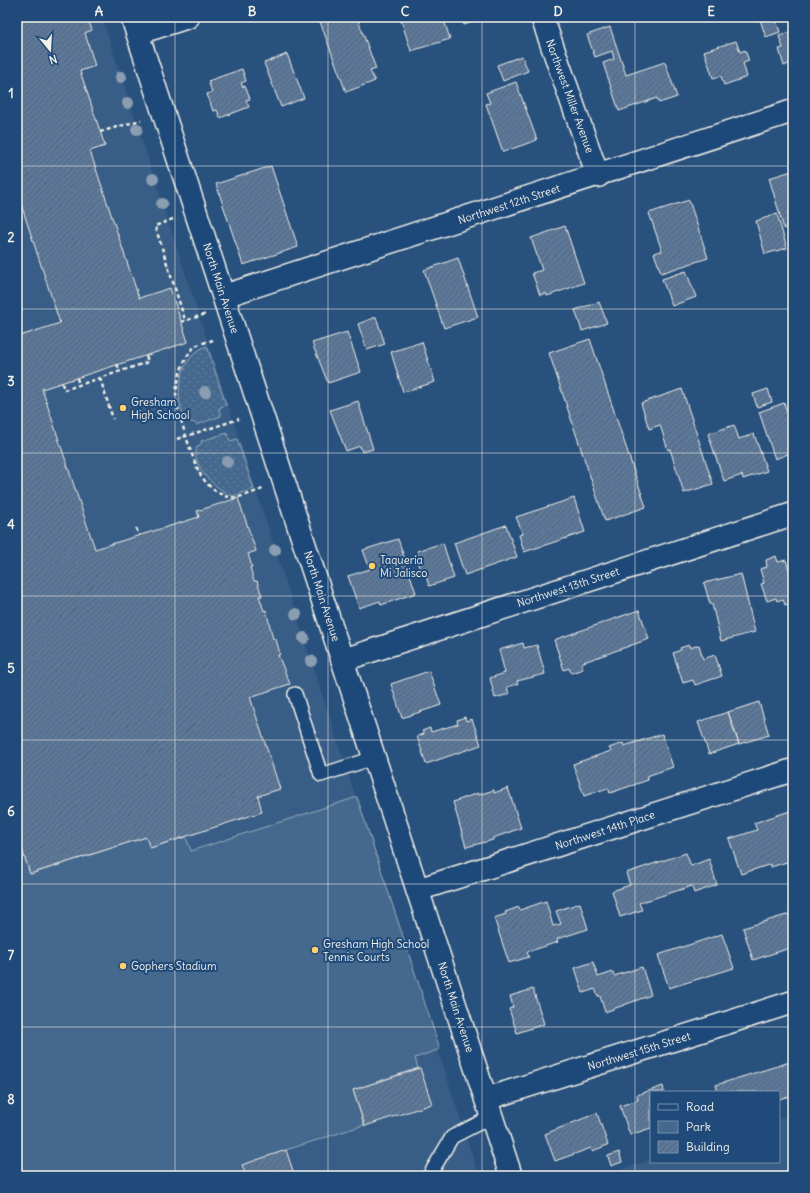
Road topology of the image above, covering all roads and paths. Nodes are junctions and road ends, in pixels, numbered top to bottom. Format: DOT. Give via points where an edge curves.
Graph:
graph roads {
  1 [pos="188,17"];
  2 [pos="542,17"];
  3 [pos="135,25"];
  4 [pos="793,111"];
  5 [pos="164,113"];
  6 [pos="100,132"];
  7 [pos="598,176"];
  8 [pos="196,212"];
  9 [pos="224,296"];
  10 [pos="196,317"];
  11 [pos="185,320"];
  12 [pos="181,322"];
  13 [pos="236,334"];
  14 [pos="146,355"];
  15 [pos="117,364"];
  16 [pos="120,371"];
  17 [pos="77,378"];
  18 [pos="100,378"];
  19 [pos="62,383"];
  20 [pos="79,385"];
  21 [pos="261,412"];
  22 [pos="113,419"];
  23 [pos="187,436"];
  24 [pos="177,439"];
  25 [pos="284,482"];
  26 [pos="793,514"];
  27 [pos="136,528"];
  28 [pos="138,536"];
  29 [pos="343,660"];
  30 [pos="295,694"];
  31 [pos="374,758"];
  32 [pos="793,770"];
  33 [pos="417,890"];
  34 [pos="793,1002"];
  35 [pos="488,1108"];
  36 [pos="429,1176"];
  37 [pos="511,1176"];
  1 -- 3 [label="street"];
  2 -- 7 [label="street, Northwest Miller Avenue"];
  3 -- 5 [label="street, North Main Avenue"];
  4 -- 7 [label="street, Northwest 12th Street"];
  5 -- 6 [label="path"];
  5 -- 8 [label="street, North Main Avenue"];
  7 -- 9 [label="street, Northwest 12th Street"];
  8 -- 9 [label="street, North Main Avenue"];
  8 -- 11 [label="path" via="155,226"];
  9 -- 13 [label="street, North Main Avenue"];
  10 -- 11 [label="path"];
  11 -- 12 [label="path"];
  13 -- 21 [label="street, North Main Avenue"];
  13 -- 23 [label="path" via="196,345 183,365 176,396"];
  14 -- 16 [label="path" via="148,362"];
  15 -- 16 [label="path"];
  16 -- 18 [label="path"];
  17 -- 20 [label="path"];
  18 -- 20 [label="path"];
  18 -- 22 [label="path"];
  19 -- 20 [label="path" via="64,390"];
  21 -- 23 [label="path"];
  21 -- 25 [label="street, North Main Avenue"];
  23 -- 24 [label="path"];
  23 -- 25 [label="path" via="198,471 213,489 226,496 234,498"];
  25 -- 29 [label="street, North Main Avenue"];
  26 -- 29 [label="street, Northwest 13th Street"];
  27 -- 28 [label="path"];
  29 -- 31 [label="street, North Main Avenue"];
  30 -- 31 [label="lane" via="321,775"];
  31 -- 33 [label="street, North Main Avenue"];
  32 -- 33 [label="street, Northwest 14th Place"];
  33 -- 35 [label="street, North Main Avenue"];
  34 -- 35 [label="street, Northwest 15th Street"];
  35 -- 36 [label="lane" via="452,1137"];
  35 -- 37 [label="street, North Main Avenue"];
}
